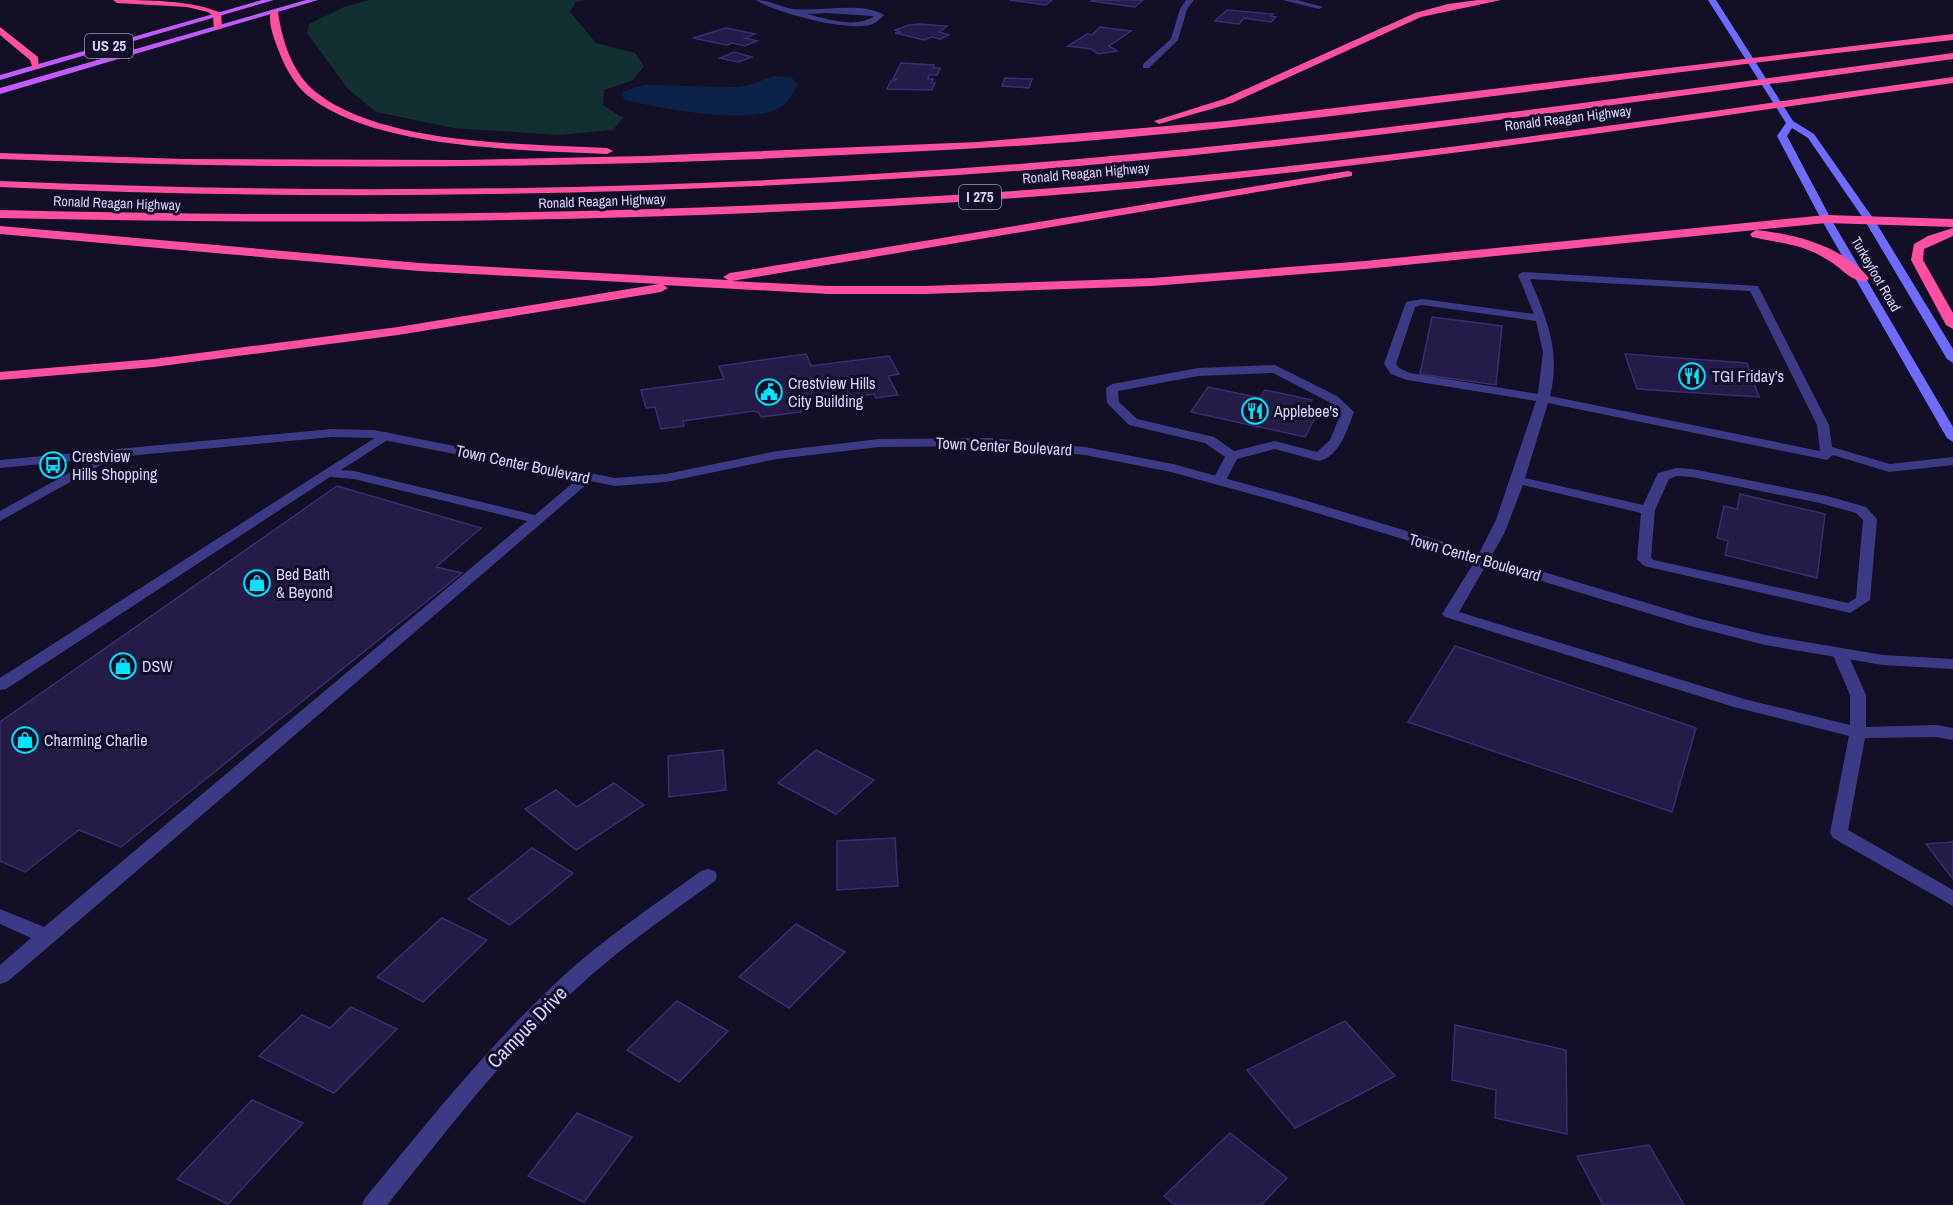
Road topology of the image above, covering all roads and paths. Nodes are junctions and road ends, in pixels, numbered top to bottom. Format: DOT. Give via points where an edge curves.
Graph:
graph roads {
  1 [pos="117,0"];
  2 [pos="180,0"];
  3 [pos="270,0"];
  4 [pos="314,0"];
  5 [pos="760,0"];
  6 [pos="1190,0"];
  7 [pos="1287,0"];
  8 [pos="1497,0"];
  9 [pos="1712,0"];
  10 [pos="158,2"];
  11 [pos="1319,8"];
  12 [pos="793,11"];
  13 [pos="274,12"];
  14 [pos="218,15"];
  15 [pos="217,28"];
  16 [pos="0,30"];
  17 [pos="1953,37"];
  18 [pos="1953,56"];
  19 [pos="1146,66"];
  20 [pos="36,67"];
  21 [pos="0,78"];
  22 [pos="1953,80"];
  23 [pos="0,91"];
  24 [pos="1790,123"];
  25 [pos="1591,130"];
  26 [pos="1043,140"];
  27 [pos="0,156"];
  28 [pos="743,156"];
  29 [pos="0,184"];
  30 [pos="0,214"];
  31 [pos="1826,219"];
  32 [pos="1870,221"];
  33 [pos="1953,223"];
  34 [pos="0,230"];
  35 [pos="1953,232"];
  36 [pos="1689,233"];
  37 [pos="1862,278"];
  38 [pos="1541,318"];
  39 [pos="1953,325"];
  40 [pos="1953,359"];
  41 [pos="0,376"];
  42 [pos="1543,398"];
  43 [pos="384,436"];
  44 [pos="1953,438"];
  45 [pos="1826,449"];
  46 [pos="112,453"];
  47 [pos="1232,456"];
  48 [pos="1953,461"];
  49 [pos="0,464"];
  50 [pos="326,473"];
  51 [pos="587,478"];
  52 [pos="1517,480"];
  53 [pos="1219,481"];
  54 [pos="1648,510"];
  55 [pos="0,517"];
  56 [pos="539,520"];
  57 [pos="1483,559"];
  58 [pos="1841,655"];
  59 [pos="1953,664"];
  60 [pos="0,685"];
  61 [pos="1858,733"];
  62 [pos="1953,734"];
  63 [pos="708,876"];
  64 [pos="1953,899"];
  65 [pos="0,916"];
  66 [pos="47,937"];
  67 [pos="0,976"];
  68 [pos="373,1205"];
  1 -- 10 [label="highway"];
  2 -- 10 [label="highway"];
  3 -- 14 [label="main road, US 25"];
  4 -- 13 [label="main road, US 25"];
  5 -- 12 [label="street"];
  6 -- 19 [label="street" via="1179,15 1173,43"];
  7 -- 11 [label="street"];
  8 -- 26 [label="highway" via="1448,7 1411,18 1201,111"];
  9 -- 24 [label="main road, Turkeyfoot Road"];
  10 -- 14 [label="highway" via="210,8"];
  12 -- 12 [label="street" via="842,23 872,22 880,15 859,10"];
  13 -- 15 [label="main road, US 25"];
  13 -- 28 [label="highway" via="278,34 305,88 316,98 366,121 482,143"];
  14 -- 15 [label="highway"];
  14 -- 20 [label="main road, US 25"];
  15 -- 23 [label="main road, US 25"];
  16 -- 20 [label="highway" via="36,59"];
  17 -- 26 [label="highway" via="1269,120"];
  18 -- 29 [label="highway, Ronald Reagan Highway / I 275" via="1343,136 1160,156 915,174 463,191 260,192"];
  20 -- 21 [label="main road, US 25"];
  22 -- 25 [label="highway, Ronald Reagan Highway / I 275"];
  24 -- 31 [label="main road, Turkeyfoot Road" via="1782,136"];
  24 -- 32 [label="main road, Turkeyfoot Road" via="1811,136"];
  25 -- 30 [label="highway, Ronald Reagan Highway / I 275" via="1234,176 800,209 554,218 293,221"];
  25 -- 41 [label="highway" via="1252,191 398,331 154,363"];
  26 -- 28 [label="highway"];
  27 -- 28 [label="highway" via="410,164"];
  31 -- 32 [label="highway"];
  31 -- 36 [label="highway"];
  31 -- 37 [label="main road, Turkeyfoot Road"];
  32 -- 33 [label="highway"];
  32 -- 40 [label="main road, Turkeyfoot Road"];
  34 -- 36 [label="highway" via="419,267 829,290 1031,288 1152,282"];
  35 -- 39 [label="highway" via="1918,247 1917,260"];
  36 -- 37 [label="highway" via="1737,232 1790,238 1835,256"];
  37 -- 44 [label="main road, Turkeyfoot Road"];
  38 -- 42 [label="street" via="1549,351 1549,379"];
  38 -- 42 [label="street" via="1422,302 1410,304 1390,364 1407,376"];
  38 -- 45 [label="street" via="1522,275 1754,288 1823,425"];
  42 -- 45 [label="street" via="1827,456"];
  42 -- 52 [label="street"];
  43 -- 46 [label="street, Town Center Boulevard" via="332,432"];
  43 -- 50 [label="street"];
  43 -- 51 [label="street, Town Center Boulevard"];
  45 -- 48 [label="street" via="1889,468"];
  46 -- 49 [label="street, Town Center Boulevard"];
  46 -- 55 [label="street"];
  47 -- 47 [label="street" via="1209,440 1133,422 1113,403 1112,388 1198,372 1275,369 1333,399 1348,412 1336,442 1319,457 1275,445"];
  47 -- 53 [label="street"];
  50 -- 56 [label="street" via="354,476"];
  50 -- 60 [label="street"];
  51 -- 53 [label="street, Town Center Boulevard" via="615,482 666,478 777,454 879,443 991,442 1085,451"];
  51 -- 56 [label="street"];
  52 -- 54 [label="street"];
  52 -- 57 [label="street" via="1509,507"];
  53 -- 57 [label="street, Town Center Boulevard"];
  54 -- 54 [label="street" via="1644,559 1650,563 1850,609 1863,600 1870,519 1861,510 1676,472 1663,476"];
  56 -- 66 [label="street"];
  57 -- 58 [label="street, Town Center Boulevard" via="1692,622"];
  57 -- 61 [label="street" via="1450,614 1740,703"];
  58 -- 59 [label="street, Town Center Boulevard"];
  58 -- 61 [label="street" via="1858,695"];
  61 -- 62 [label="street"];
  61 -- 64 [label="street" via="1839,833"];
  63 -- 68 [label="street, Campus Drive" via="608,949 550,1000 486,1069"];
  65 -- 66 [label="street"];
  66 -- 67 [label="street"];
}
